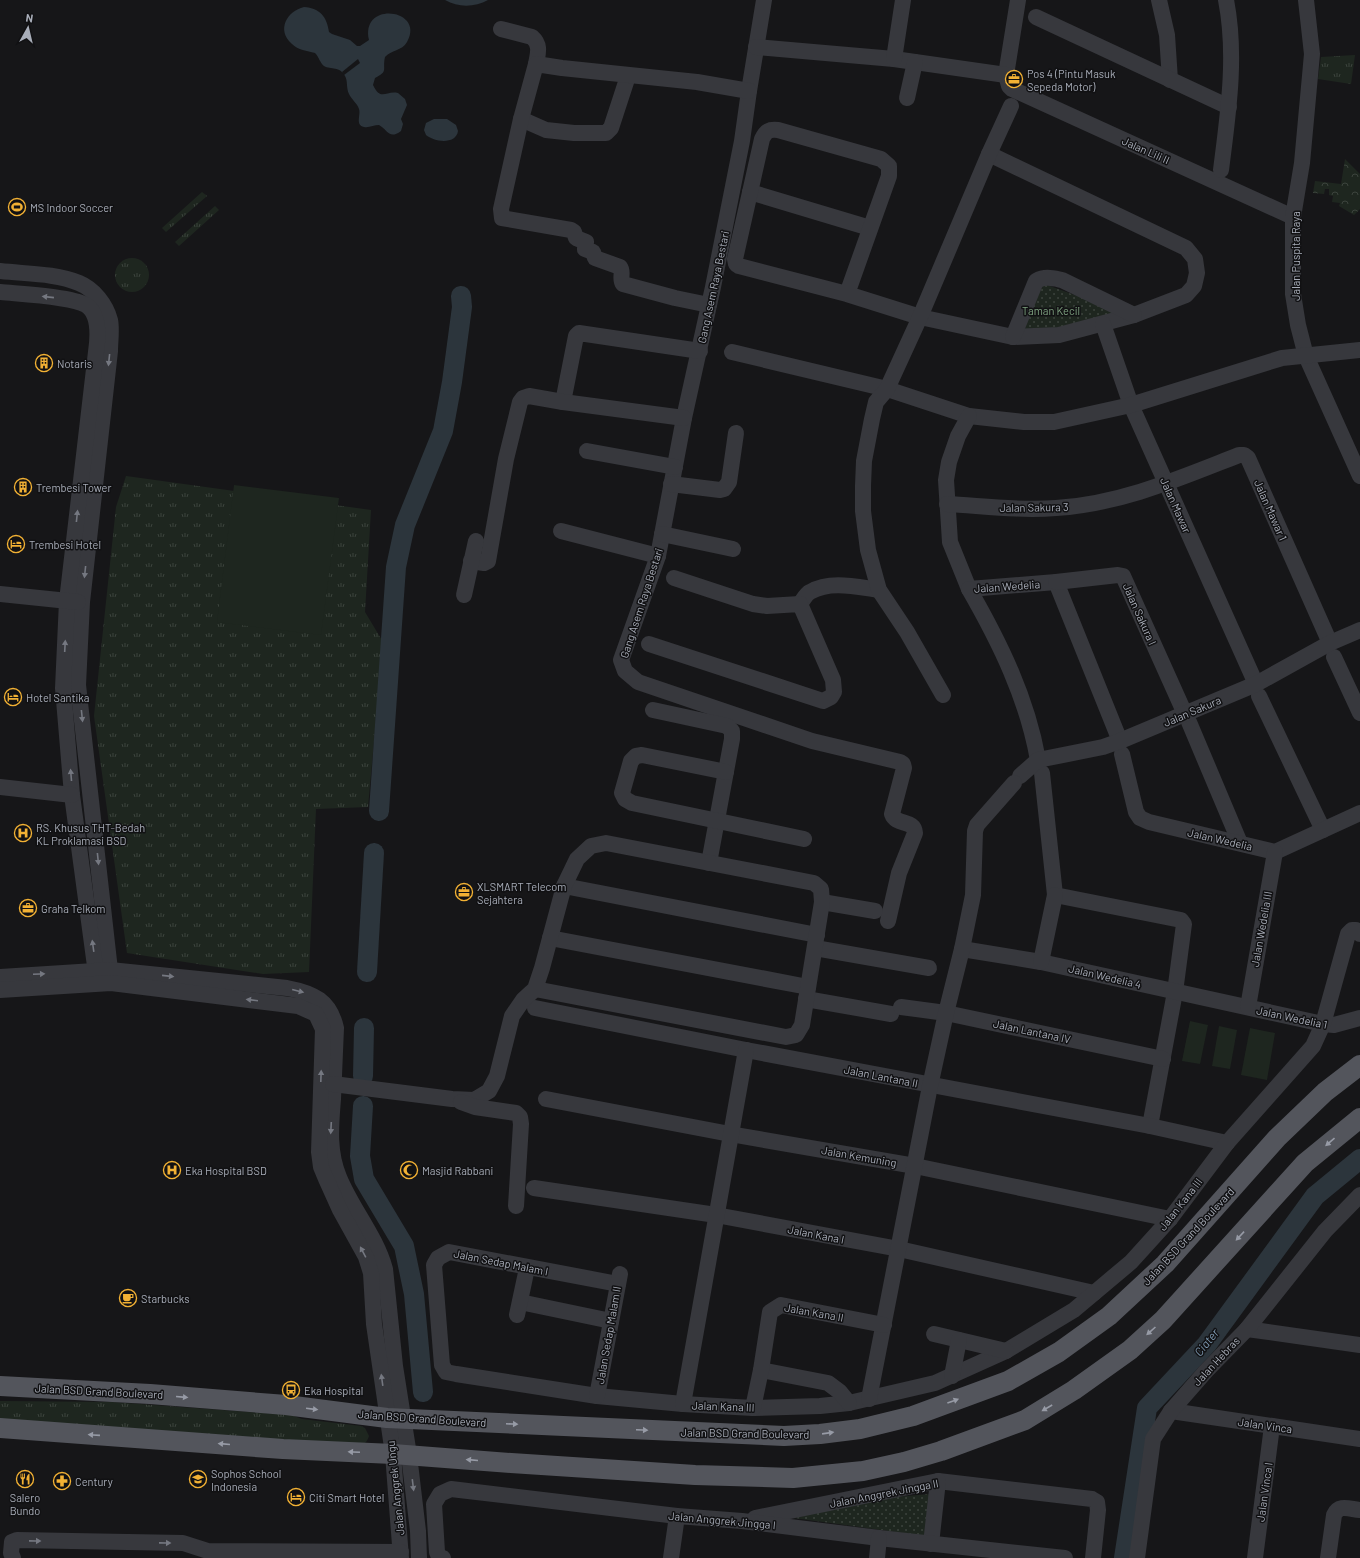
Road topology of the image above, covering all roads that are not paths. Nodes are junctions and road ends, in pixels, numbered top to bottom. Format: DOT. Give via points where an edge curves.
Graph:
graph roads {
  1 [pos="764,0"];
  2 [pos="903,0"];
  3 [pos="1018,0"];
  4 [pos="1146,0"];
  5 [pos="1226,0"];
  6 [pos="1306,0"];
  7 [pos="1160,4"];
  8 [pos="1036,17"];
  9 [pos="502,29"];
  10 [pos="756,47"];
  11 [pos="894,59"];
  12 [pos="915,62"];
  13 [pos="536,64"];
  14 [pos="1006,75"];
  15 [pos="628,76"];
  16 [pos="1170,80"];
  17 [pos="749,91"];
  18 [pos="907,98"];
  19 [pos="1011,106"];
  20 [pos="1229,107"];
  21 [pos="521,119"];
  22 [pos="989,154"];
  23 [pos="1220,170"];
  24 [pos="750,192"];
  25 [pos="1293,217"];
  26 [pos="870,228"];
  27 [pos="0,271"];
  28 [pos="0,292"];
  29 [pos="847,294"];
  30 [pos="89,298"];
  31 [pos="709,305"];
  32 [pos="1134,315"];
  33 [pos="920,317"];
  34 [pos="1103,324"];
  35 [pos="1013,337"];
  36 [pos="1360,350"];
  37 [pos="700,351"];
  38 [pos="732,352"];
  39 [pos="1306,356"];
  40 [pos="887,389"];
  41 [pos="563,402"];
  42 [pos="1131,405"];
  43 [pos="969,416"];
  44 [pos="684,418"];
  45 [pos="736,433"];
  46 [pos="587,451"];
  47 [pos="675,467"];
  48 [pos="1360,476"];
  49 [pos="1166,483"];
  50 [pos="671,484"];
  51 [pos="947,504"];
  52 [pos="561,531"];
  53 [pos="662,534"];
  54 [pos="476,541"];
  55 [pos="733,549"];
  56 [pos="658,556"];
  57 [pos="471,561"];
  58 [pos="674,578"];
  59 [pos="1056,582"];
  60 [pos="879,590"];
  61 [pos="969,590"];
  62 [pos="0,594"];
  63 [pos="464,595"];
  64 [pos="75,602"];
  65 [pos="800,604"];
  66 [pos="1360,630"];
  67 [pos="649,644"];
  68 [pos="1332,650"];
  69 [pos="1258,690"];
  70 [pos="943,695"];
  71 [pos="653,710"];
  72 [pos="1360,713"];
  73 [pos="1187,718"];
  74 [pos="1121,747"];
  75 [pos="1040,766"];
  76 [pos="726,772"];
  77 [pos="0,787"];
  78 [pos="72,795"];
  79 [pos="1360,813"];
  80 [pos="717,820"];
  81 [pos="1323,830"];
  82 [pos="804,839"];
  83 [pos="1240,843"];
  84 [pos="1275,852"];
  85 [pos="709,862"];
  86 [pos="564,886"];
  87 [pos="1055,895"];
  88 [pos="822,902"];
  89 [pos="875,911"];
  90 [pos="888,921"];
  91 [pos="1360,934"];
  92 [pos="550,938"];
  93 [pos="816,941"];
  94 [pos="962,949"];
  95 [pos="1041,962"];
  96 [pos="929,968"];
  97 [pos="0,977"];
  98 [pos="104,977"];
  99 [pos="535,989"];
  100 [pos="0,990"];
  101 [pos="1175,992"];
  102 [pos="807,993"];
  103 [pos="1248,1007"];
  104 [pos="535,1008"];
  105 [pos="946,1013"];
  106 [pos="1360,1018"];
  107 [pos="1323,1024"];
  108 [pos="746,1050"];
  109 [pos="1163,1059"];
  110 [pos="1360,1065"];
  111 [pos="333,1084"];
  112 [pos="930,1086"];
  113 [pos="452,1099"];
  114 [pos="546,1099"];
  115 [pos="326,1108"];
  116 [pos="1360,1118"];
  117 [pos="1150,1126"];
  118 [pos="730,1134"];
  119 [pos="1227,1143"];
  120 [pos="915,1166"];
  121 [pos="534,1188"];
  122 [pos="1360,1195"];
  123 [pos="516,1206"];
  124 [pos="716,1215"];
  125 [pos="1170,1219"];
  126 [pos="899,1249"];
  127 [pos="527,1268"];
  128 [pos="619,1279"];
  129 [pos="1094,1293"];
  130 [pos="612,1321"];
  131 [pos="884,1325"];
  132 [pos="1247,1329"];
  133 [pos="934,1334"];
  134 [pos="959,1340"];
  135 [pos="1357,1341"];
  136 [pos="1006,1351"];
  137 [pos="761,1370"];
  138 [pos="952,1376"];
  139 [pos="0,1382"];
  140 [pos="0,1386"];
  141 [pos="597,1396"];
  142 [pos="869,1399"];
  143 [pos="849,1403"];
  144 [pos="683,1404"];
  145 [pos="753,1408"];
  146 [pos="1171,1411"];
  147 [pos="395,1419"];
  148 [pos="1272,1426"];
  149 [pos="0,1428"];
  150 [pos="1360,1439"];
  151 [pos="401,1454"];
  152 [pos="938,1481"];
  153 [pos="1360,1510"];
  154 [pos="677,1516"];
  155 [pos="742,1521"];
  156 [pos="879,1538"];
  157 [pos="931,1544"];
  158 [pos="208,1551"];
  159 [pos="401,1555"];
  160 [pos="440,1555"];
  161 [pos="13,1558"];
  162 [pos="193,1558"];
  163 [pos="419,1558"];
  164 [pos="671,1558"];
  165 [pos="877,1558"];
  166 [pos="1065,1558"];
  167 [pos="1093,1558"];
  168 [pos="1137,1558"];
  169 [pos="1255,1558"];
  170 [pos="1328,1558"];
  1 -- 10 [label="street, Gang Asem Raya Bestari"];
  2 -- 11 [label="street"];
  3 -- 14 [label="street"];
  4 -- 7 [label="street"];
  5 -- 20 [label="street" via="1231,56"];
  6 -- 25 [label="street, Jalan Puspita Raya" via="1312,54 1302,163"];
  7 -- 16 [label="street" via="1167,35"];
  8 -- 16 [label="street"];
  9 -- 13 [label="street" via="535,39 538,48"];
  10 -- 11 [label="street"];
  10 -- 17 [label="street, Gang Asem Raya Bestari"];
  11 -- 12 [label="street"];
  12 -- 14 [label="street"];
  12 -- 18 [label="street"];
  13 -- 15 [label="street"];
  13 -- 21 [label="street"];
  14 -- 25 [label="street, Jalan Lili II" via="1009,86 1017,93"];
  15 -- 17 [label="street" via="697,82"];
  15 -- 21 [label="street" via="611,128 606,133 546,130"];
  16 -- 20 [label="street"];
  17 -- 31 [label="street, Gang Asem Raya Bestari" via="742,141"];
  19 -- 22 [label="street"];
  20 -- 23 [label="street"];
  21 -- 31 [label="street" via="501,209 502,218 571,230 576,238 586,242 585,249 593,252 595,258 620,267 623,284"];
  22 -- 32 [label="street" via="1186,248 1195,259 1197,273 1194,286 1186,295"];
  22 -- 33 [label="street"];
  24 -- 26 [label="street"];
  24 -- 26 [label="street" via="762,139 769,130 778,130 882,159 889,166 889,176"];
  24 -- 29 [label="street" via="736,264 742,268"];
  25 -- 39 [label="street, Jalan Puspita Raya" via="1294,294"];
  26 -- 29 [label="street"];
  27 -- 30 [label="street" via="79,282"];
  30 -- 28 [label="street, one-way" via="54,298"];
  29 -- 33 [label="street"];
  30 -- 64 [label="street" via="98,336"];
  31 -- 37 [label="street, Gang Asem Raya Bestari"];
  32 -- 34 [label="street"];
  32 -- 35 [label="street" via="1062,280 1042,278 1036,281"];
  33 -- 35 [label="street"];
  33 -- 40 [label="street"];
  34 -- 35 [label="street" via="1059,336"];
  34 -- 42 [label="street, Jalan Mawar"];
  36 -- 39 [label="street"];
  37 -- 41 [label="street" via="579,332 576,336"];
  37 -- 44 [label="street, Gang Asem Raya Bestari"];
  38 -- 40 [label="street"];
  39 -- 42 [label="street" via="1282,358"];
  39 -- 48 [label="street, Jalan Puspita Raya"];
  40 -- 43 [label="street"];
  40 -- 60 [label="street" via="876,402 864,461 863,486 865,531"];
  41 -- 44 [label="street"];
  41 -- 57 [label="street" via="529,396 520,402 506,459 488,561"];
  42 -- 43 [label="street" via="1054,422 1024,422"];
  42 -- 49 [label="street, Jalan Mawar"];
  43 -- 51 [label="street, Jalan Wedelia" via="958,436 949,462 946,480"];
  44 -- 47 [label="street, Gang Asem Raya Bestari"];
  45 -- 50 [label="street" via="729,482 724,488 720,490"];
  46 -- 47 [label="street"];
  47 -- 50 [label="street, Gang Asem Raya Bestari"];
  49 -- 51 [label="street, Jalan Sakura 3" via="1133,495 1093,504 1056,508"];
  49 -- 68 [label="street, Jalan Mawar 1" via="1239,455 1246,456"];
  49 -- 69 [label="street, Jalan Mawar"];
  50 -- 53 [label="street, Gang Asem Raya Bestari"];
  51 -- 61 [label="street, Jalan Wedelia" via="950,542"];
  52 -- 56 [label="street"];
  53 -- 55 [label="street"];
  53 -- 56 [label="street, Gang Asem Raya Bestari"];
  54 -- 57 [label="street"];
  56 -- 90 [label="street, Gang Asem Raya Bestari" via="622,655 625,671 633,679 812,740 903,764 892,814 897,821 912,825 915,833 899,873"];
  57 -- 63 [label="street"];
  58 -- 65 [label="street" via="753,604"];
  59 -- 61 [label="street, Jalan Wedelia"];
  59 -- 73 [label="street, Jalan Sakura I" via="1123,576"];
  59 -- 74 [label="street, Jalan Wedelia"];
  60 -- 65 [label="street" via="823,586 808,593"];
  60 -- 70 [label="street" via="907,632"];
  61 -- 75 [label="street" via="1001,649 1018,688 1028,714"];
  62 -- 64 [label="street"];
  78 -- 64 [label="street, one-way" via="63,688"];
  64 -- 98 [label="street, one-way" via="78,685"];
  65 -- 67 [label="street" via="833,680 834,692 823,701"];
  66 -- 68 [label="street, Jalan Sakura"];
  68 -- 69 [label="street, Jalan Sakura"];
  68 -- 72 [label="street, Jalan Mawar 1"];
  69 -- 73 [label="street, Jalan Sakura"];
  69 -- 81 [label="street, Jalan Mawar"];
  71 -- 76 [label="street" via="727,726 732,731 732,740"];
  73 -- 74 [label="street, Jalan Sakura"];
  73 -- 83 [label="street, Jalan Sakura I"];
  74 -- 75 [label="street, Jalan Sakura" via="1103,747"];
  74 -- 83 [label="street, Jalan Wedelia" via="1136,812 1140,818"];
  75 -- 87 [label="street"];
  75 -- 94 [label="street" via="1017,779 977,825 974,842 973,895"];
  76 -- 80 [label="street"];
  76 -- 80 [label="street" via="642,755 636,756 631,761 622,793 632,803"];
  77 -- 78 [label="street"];
  98 -- 78 [label="street, one-way"];
  79 -- 81 [label="street"];
  80 -- 82 [label="street"];
  80 -- 85 [label="street"];
  81 -- 84 [label="street"];
  83 -- 84 [label="street, Jalan Wedelia"];
  84 -- 103 [label="street, Jalan Wedelia III"];
  85 -- 86 [label="street" via="606,843 591,846 576,859"];
  85 -- 88 [label="street" via="814,883 821,889"];
  86 -- 92 [label="street"];
  86 -- 93 [label="street"];
  87 -- 95 [label="street"];
  87 -- 101 [label="street" via="1181,920 1185,929"];
  88 -- 89 [label="street"];
  88 -- 93 [label="street"];
  91 -- 107 [label="street, Jalan Kana III" via="1356,930 1348,934"];
  92 -- 99 [label="street"];
  92 -- 102 [label="street, Jalan Lantana IV"];
  93 -- 96 [label="street"];
  93 -- 102 [label="street"];
  94 -- 95 [label="street, Jalan Wedelia 4"];
  94 -- 105 [label="street"];
  95 -- 101 [label="street, Jalan Wedelia 4"];
  97 -- 98 [label="street, one-way"];
  98 -- 100 [label="street"];
  98 -- 111 [label="street, one-way" via="287,988 312,996 327,1006 336,1028"];
  115 -- 98 [label="street, one-way" via="323,1030 316,1014 298,1006"];
  99 -- 102 [label="street" via="786,1037 796,1035 802,1025"];
  99 -- 113 [label="street" via="523,1000 512,1016 497,1076 489,1091 474,1100"];
  101 -- 103 [label="street, Jalan Wedelia 4"];
  101 -- 109 [label="street"];
  102 -- 105 [label="street, Jalan Lantana IV" via="896,1011"];
  103 -- 107 [label="street, Jalan Wedelia 1"];
  104 -- 108 [label="street, Jalan Lantana II"];
  105 -- 109 [label="street, Jalan Lantana IV"];
  105 -- 112 [label="street"];
  106 -- 107 [label="street, Jalan Wedelia 1" via="1334,1025"];
  107 -- 119 [label="street, Jalan Kana III" via="1313,1046"];
  108 -- 112 [label="street, Jalan Lantana II"];
  108 -- 118 [label="street"];
  109 -- 117 [label="street"];
  147 -- 110 [label="main road, Jalan BSD Grand Boulevard, one-way" via="784,1436 820,1434 913,1416 1001,1384 1059,1352 1109,1316 1165,1264 1277,1138 1325,1092"];
  111 -- 113 [label="street"];
  111 -- 115 [label="street"];
  112 -- 117 [label="street, Jalan Lantana II"];
  112 -- 120 [label="street"];
  113 -- 123 [label="street" via="475,1107 516,1113 520,1117"];
  114 -- 118 [label="street, Jalan Kemuning"];
  115 -- 147 [label="street, Jalan Anggrek Ungu" via="338,1175 381,1256 384,1269 395,1366"];
  116 -- 151 [label="main road, one-way" via="1305,1163 1163,1320 1130,1350 1074,1390 1025,1420 941,1451 863,1471 793,1478 695,1475"];
  117 -- 119 [label="street, Jalan Lantana II"];
  118 -- 120 [label="street, Jalan Kemuning"];
  118 -- 124 [label="street"];
  119 -- 125 [label="street, Jalan Kana III"];
  120 -- 125 [label="street, Jalan Kemuning"];
  120 -- 126 [label="street"];
  121 -- 124 [label="street, Jalan Kana I"];
  122 -- 132 [label="street, Jalan Hebras" via="1326,1231"];
  124 -- 126 [label="street, Jalan Kana I"];
  124 -- 144 [label="street"];
  125 -- 129 [label="street, Jalan Kana III" via="1131,1262"];
  126 -- 129 [label="street, Jalan Kana I"];
  126 -- 131 [label="street"];
  127 -- 128 [label="street, Jalan Sedap Malam I"];
  127 -- 130 [label="street" via="518,1308"];
  127 -- 141 [label="street, Jalan Sedap Malam I" via="449,1252 438,1258 434,1265 442,1365 446,1372 456,1374"];
  128 -- 130 [label="street, Jalan Sedap Malam II"];
  129 -- 136 [label="street, Jalan Kana III" via="1074,1310"];
  130 -- 141 [label="street, Jalan Sedap Malam II"];
  131 -- 137 [label="street, Jalan Kana II" via="781,1305 770,1312"];
  131 -- 142 [label="street"];
  132 -- 135 [label="street"];
  132 -- 146 [label="street, Jalan Hebras"];
  133 -- 134 [label="street"];
  134 -- 136 [label="street"];
  134 -- 138 [label="street"];
  136 -- 138 [label="street, Jalan Kana III"];
  137 -- 143 [label="street" via="828,1383"];
  137 -- 145 [label="street, Jalan Kana II"];
  138 -- 142 [label="street, Jalan Kana III" via="935,1383"];
  139 -- 140 [label="street"];
  140 -- 147 [label="main road, Jalan BSD Grand Boulevard, one-way" via="150,1394 279,1405"];
  141 -- 144 [label="street, Jalan Kana III"];
  142 -- 143 [label="street, Jalan Kana III"];
  143 -- 145 [label="street, Jalan Kana III"];
  144 -- 145 [label="street, Jalan Kana III"];
  146 -- 148 [label="street, Jalan Vinca"];
  146 -- 168 [label="street, Jalan Hebras" via="1153,1439"];
  147 -- 151 [label="street, Jalan Anggrek Ungu"];
  148 -- 150 [label="street, Jalan Vinca"];
  148 -- 169 [label="street, Jalan Vinca I"];
  151 -- 149 [label="main road, one-way" via="283,1449"];
  151 -- 159 [label="street, Jalan Anggrek Ungu"];
  151 -- 163 [label="street, Jalan Anggrek Ungu, one-way" via="418,1531"];
  152 -- 155 [label="street, Jalan Anggrek Jingga II"];
  152 -- 157 [label="street"];
  152 -- 167 [label="street, Jalan Anggrek Jingga II" via="1092,1499 1097,1502 1098,1510"];
  153 -- 170 [label="street" via="1341,1507 1336,1510"];
  154 -- 155 [label="street, Jalan Anggrek Jingga I"];
  154 -- 160 [label="street, Jalan Anggrek Jingga I" via="451,1489 440,1494 434,1504"];
  154 -- 164 [label="street"];
  155 -- 156 [label="street, Jalan Anggrek Jingga I"];
  156 -- 157 [label="street, Jalan Anggrek Jingga I"];
  156 -- 165 [label="street"];
  157 -- 166 [label="street, Jalan Anggrek Jingga I"];
  158 -- 159 [label="street"];
  161 -- 158 [label="street, one-way" via="12,1542 17,1540 183,1543"];
  158 -- 162 [label="street"];
}
